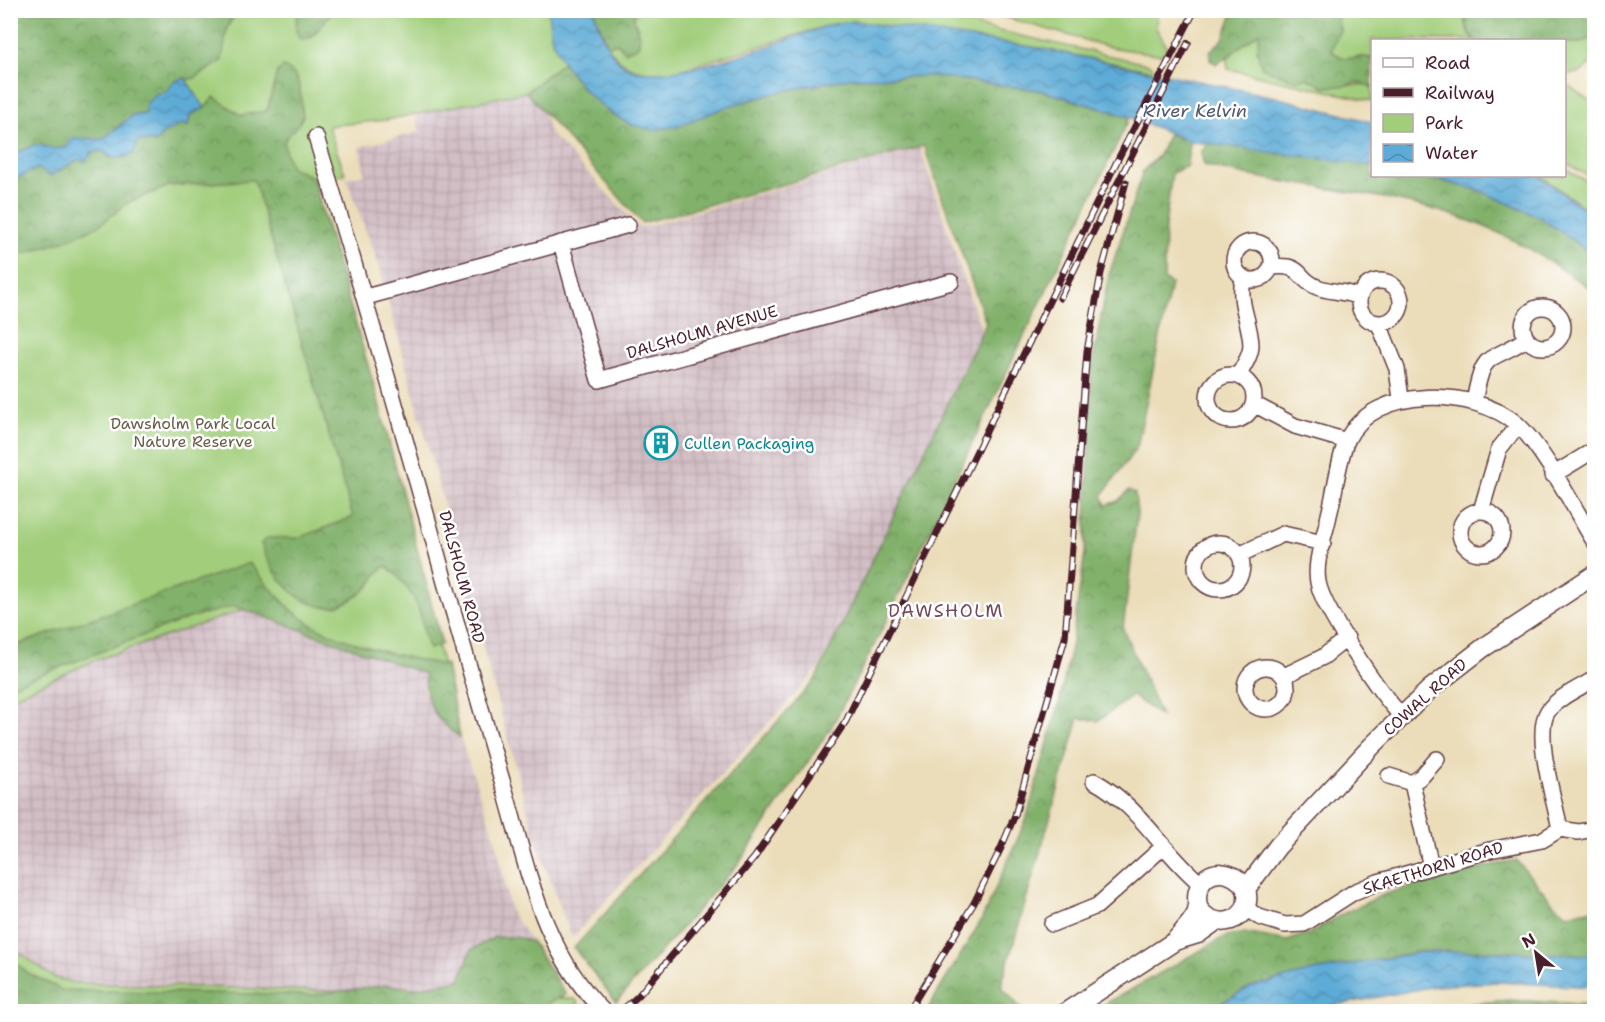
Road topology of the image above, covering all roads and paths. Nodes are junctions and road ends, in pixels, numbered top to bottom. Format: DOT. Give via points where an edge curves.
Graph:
graph roads {
  1 [pos="316,137"];
  2 [pos="628,225"];
  3 [pos="561,243"];
  4 [pos="1272,267"];
  5 [pos="1243,278"];
  6 [pos="951,282"];
  7 [pos="366,297"];
  8 [pos="1359,297"];
  9 [pos="1378,324"];
  10 [pos="1526,339"];
  11 [pos="1238,376"];
  12 [pos="1401,399"];
  13 [pos="1474,402"];
  14 [pos="1254,404"];
  15 [pos="1518,425"];
  16 [pos="1347,441"];
  17 [pos="1594,450"];
  18 [pos="1553,475"];
  19 [pos="1480,511"];
  20 [pos="1594,541"];
  21 [pos="1323,543"];
  22 [pos="1239,555"];
  23 [pos="1594,575"];
  24 [pos="1347,638"];
  25 [pos="1284,676"];
  26 [pos="1594,679"];
  27 [pos="1402,716"];
  28 [pos="1437,759"];
  29 [pos="1389,776"];
  30 [pos="1094,781"];
  31 [pos="1412,783"];
  32 [pos="1560,829"];
  33 [pos="1594,829"];
  34 [pos="1278,846"];
  35 [pos="1163,847"];
  36 [pos="1431,867"];
  37 [pos="1232,874"];
  38 [pos="1201,884"];
  39 [pos="1246,889"];
  40 [pos="1198,907"];
  41 [pos="1245,908"];
  42 [pos="1215,922"];
  43 [pos="1052,924"];
  44 [pos="1175,941"];
  45 [pos="604,1011"];
  46 [pos="1066,1011"];
  1 -- 7 [label="street, DALSHOLM ROAD"];
  2 -- 3 [label="street"];
  3 -- 6 [label="street, DALSHOLM AVENUE" via="598,380"];
  3 -- 7 [label="street"];
  4 -- 5 [label="street" via="1260,279"];
  4 -- 5 [label="street" via="1266,247 1260,243 1246,244 1234,260"];
  4 -- 8 [label="street" via="1297,269 1315,287"];
  5 -- 11 [label="street" via="1241,301 1251,345"];
  7 -- 45 [label="street, DALSHOLM ROAD" via="539,908 561,958 587,995"];
  8 -- 9 [label="street" via="1363,315"];
  8 -- 9 [label="street" via="1370,283 1395,286 1400,311"];
  9 -- 12 [label="street" via="1397,369"];
  10 -- 13 [label="street" via="1486,362 1480,371"];
  11 -- 14 [label="street" via="1252,387"];
  11 -- 14 [label="street" via="1219,378 1212,385 1209,404 1214,413 1222,419 1241,419"];
  12 -- 13 [label="street" via="1450,398"];
  12 -- 16 [label="street" via="1365,418"];
  13 -- 15 [label="street"];
  14 -- 16 [label="street" via="1295,426"];
  15 -- 18 [label="street"];
  15 -- 19 [label="street" via="1499,449"];
  16 -- 21 [label="street"];
  17 -- 18 [label="street"];
  18 -- 20 [label="street"];
  21 -- 22 [label="street" via="1283,534"];
  21 -- 24 [label="street" via="1318,587"];
  23 -- 27 [label="street, COWAL ROAD" via="1461,664"];
  24 -- 25 [label="street" via="1323,657"];
  24 -- 27 [label="street" via="1381,693"];
  26 -- 32 [label="street" via="1554,704 1543,723"];
  27 -- 34 [label="street, COWAL ROAD"];
  28 -- 31 [label="street"];
  29 -- 31 [label="street"];
  30 -- 35 [label="street" via="1125,800"];
  31 -- 36 [label="street"];
  32 -- 33 [label="street, SKAETHORN ROAD"];
  32 -- 36 [label="street, SKAETHORN ROAD" via="1542,840 1496,848"];
  34 -- 37 [label="street, COWAL ROAD"];
  34 -- 39 [label="street, COWAL ROAD"];
  35 -- 38 [label="street"];
  35 -- 43 [label="street" via="1097,906"];
  36 -- 41 [label="street, SKAETHORN ROAD" via="1365,887 1304,924 1285,925"];
  37 -- 38 [label="street" via="1215,873"];
  37 -- 39 [label="street"];
  38 -- 40 [label="street"];
  39 -- 41 [label="street"];
  40 -- 42 [label="street"];
  40 -- 44 [label="street"];
  41 -- 42 [label="street" via="1236,919"];
  42 -- 44 [label="street" via="1198,934"];
  44 -- 46 [label="street"];
}
